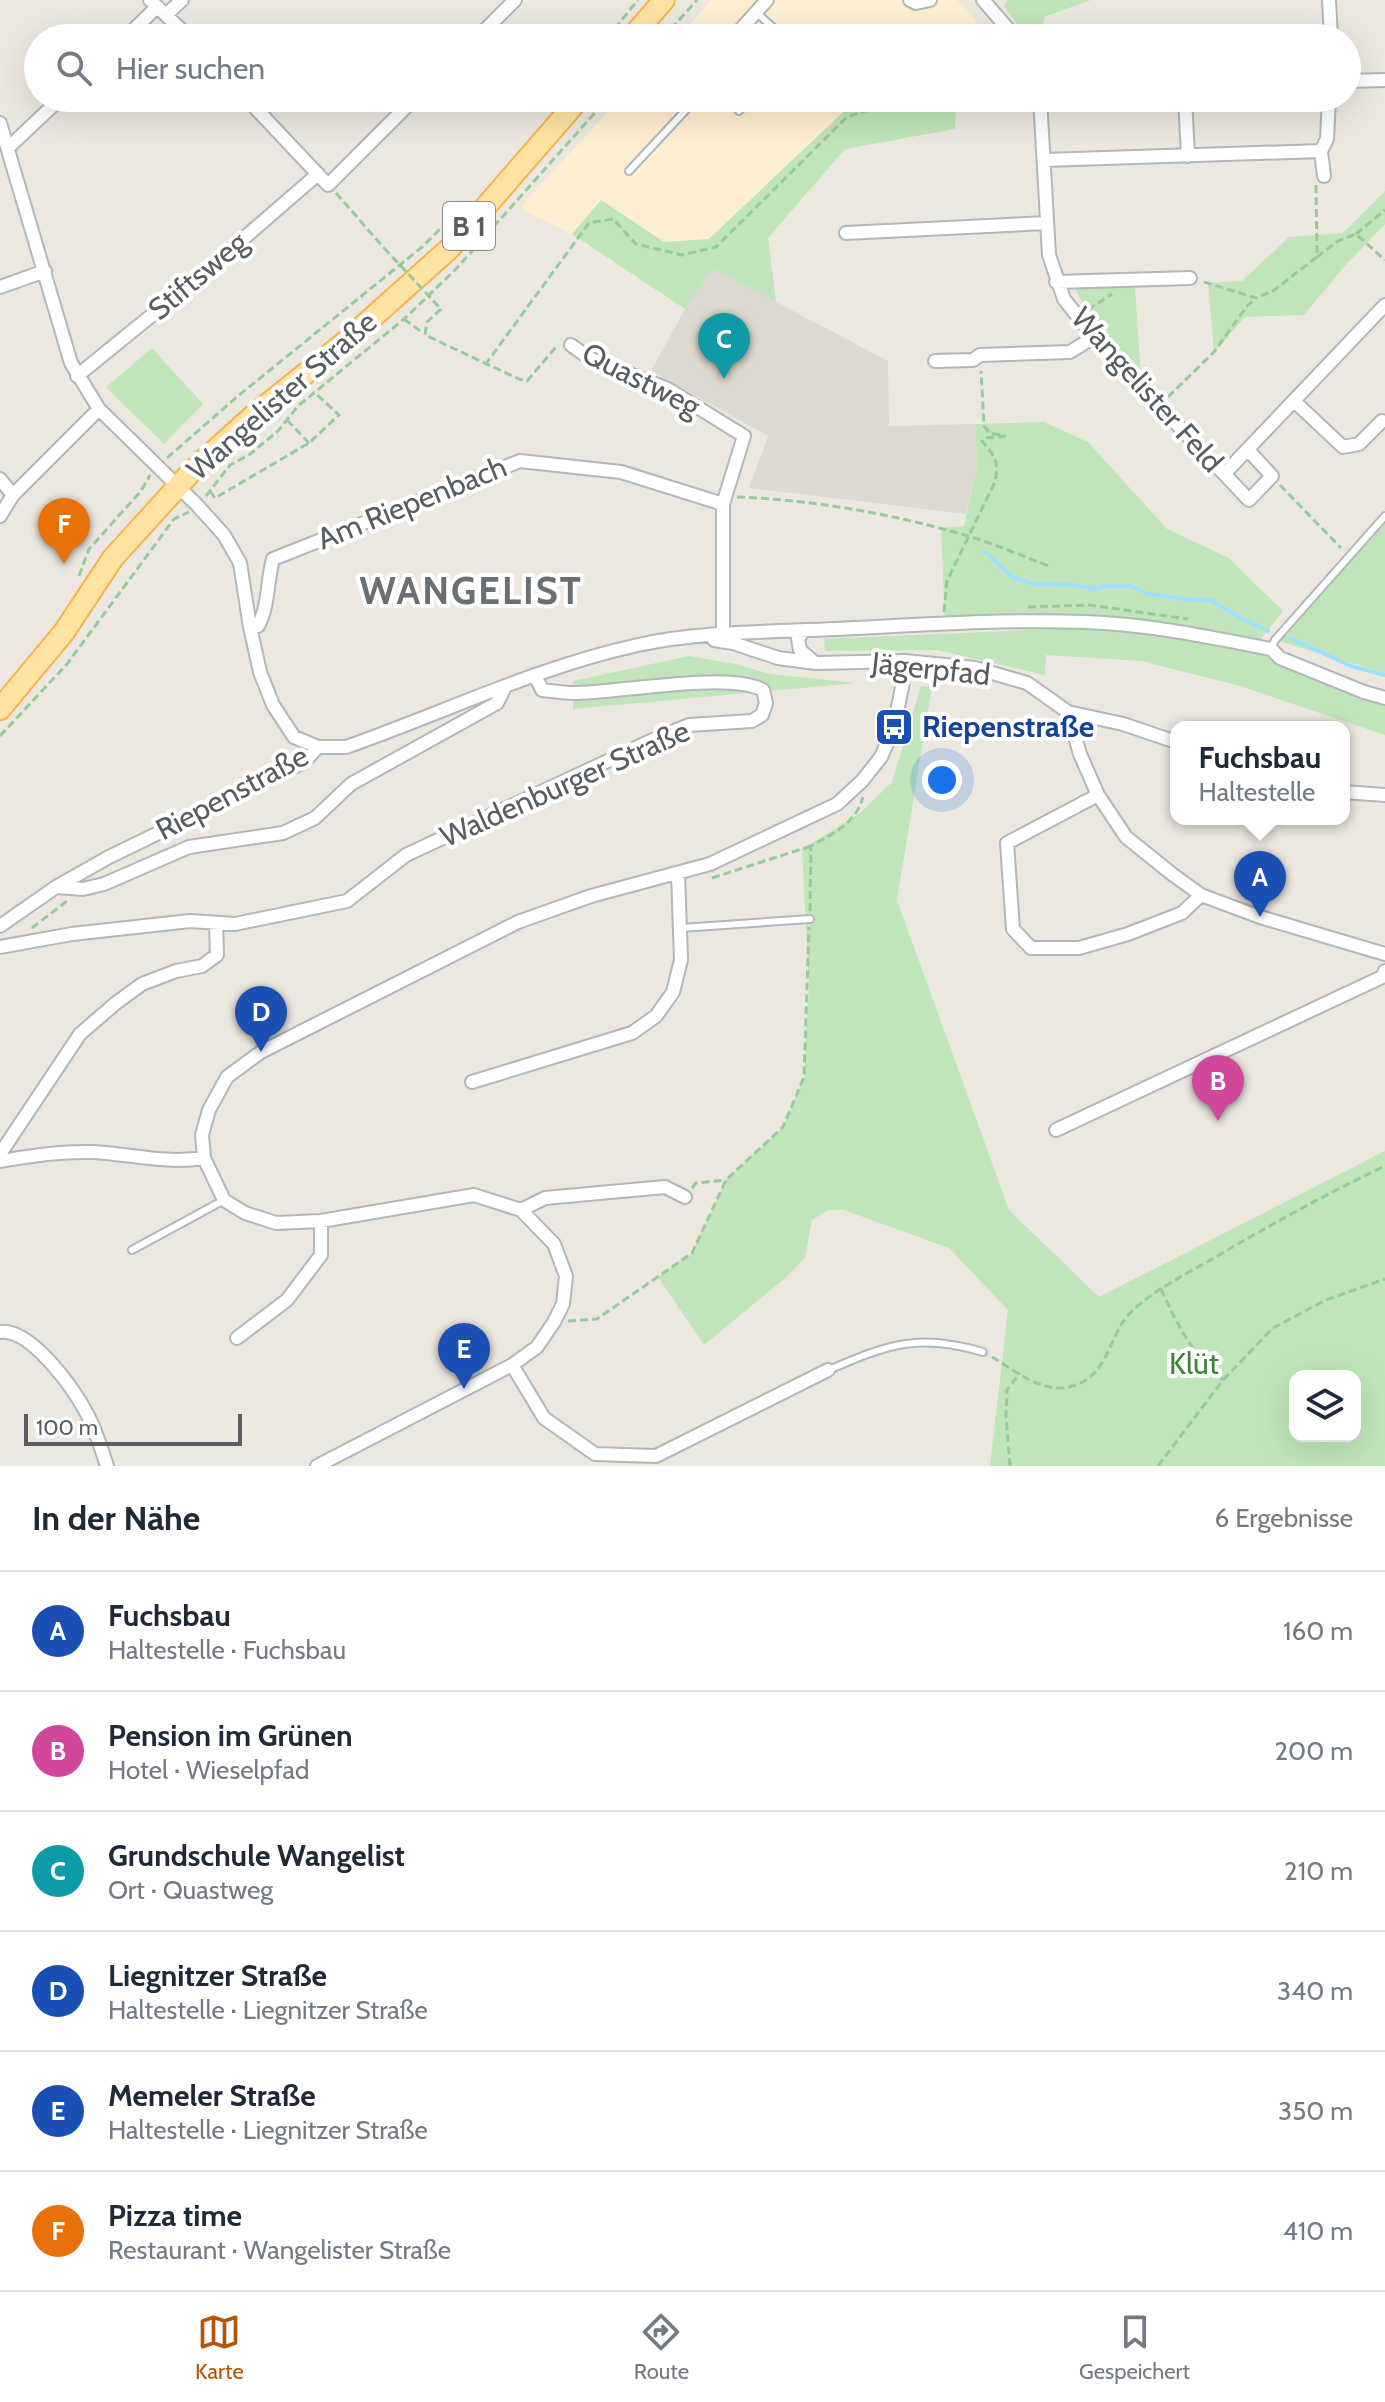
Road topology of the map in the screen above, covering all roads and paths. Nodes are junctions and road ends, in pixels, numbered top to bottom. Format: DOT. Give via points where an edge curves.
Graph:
graph roads {
  1 [pos="182,0"];
  2 [pos="515,0"];
  3 [pos="638,0"];
  4 [pos="664,0"];
  5 [pos="697,0"];
  6 [pos="767,0"];
  7 [pos="910,0"];
  8 [pos="930,0"];
  9 [pos="983,0"];
  10 [pos="1329,0"];
  11 [pos="158,7"];
  12 [pos="755,11"];
  13 [pos="996,14"];
  14 [pos="140,24"];
  15 [pos="176,24"];
  16 [pos="491,24"];
  17 [pos="618,24"];
  18 [pos="643,24"];
  19 [pos="676,24"];
  20 [pos="744,24"];
  21 [pos="769,24"];
  22 [pos="986,24"];
  23 [pos="1004,24"];
  24 [pos="1330,24"];
  25 [pos="1385,80"];
  26 [pos="1361,81"];
  27 [pos="46,112"];
  28 [pos="259,112"];
  29 [pos="401,112"];
  30 [pos="568,112"];
  31 [pos="684,112"];
  32 [pos="862,112"];
  33 [pos="1041,112"];
  34 [pos="1186,112"];
  35 [pos="1328,112"];
  36 [pos="0,123"];
  37 [pos="8,148"];
  38 [pos="1321,151"];
  39 [pos="1188,156"];
  40 [pos="1044,160"];
  41 [pos="629,171"];
  42 [pos="318,174"];
  43 [pos="1324,176"];
  44 [pos="328,185"];
  45 [pos="462,207"];
  46 [pos="1385,210"];
  47 [pos="1047,223"];
  48 [pos="846,233"];
  49 [pos="1356,234"];
  50 [pos="1317,257"];
  51 [pos="1385,260"];
  52 [pos="45,271"];
  53 [pos="1190,278"];
  54 [pos="1131,280"];
  55 [pos="1056,282"];
  56 [pos="0,287"];
  57 [pos="1256,298"];
  58 [pos="1385,305"];
  59 [pos="1079,317"];
  60 [pos="425,335"];
  61 [pos="1094,337"];
  62 [pos="571,345"];
  63 [pos="980,355"];
  64 [pos="935,361"];
  65 [pos="485,365"];
  66 [pos="77,376"];
  67 [pos="314,392"];
  68 [pos="1294,401"];
  69 [pos="1159,405"];
  70 [pos="99,409"];
  71 [pos="287,420"];
  72 [pos="1382,421"];
  73 [pos="309,443"];
  74 [pos="1248,450"];
  75 [pos="174,451"];
  76 [pos="1224,474"];
  77 [pos="1272,476"];
  78 [pos="148,477"];
  79 [pos="0,479"];
  80 [pos="178,487"];
  81 [pos="13,495"];
  82 [pos="724,500"];
  83 [pos="2,510"];
  84 [pos="1385,516"];
  85 [pos="174,519"];
  86 [pos="968,536"];
  87 [pos="1349,556"];
  88 [pos="1049,566"];
  89 [pos="77,581"];
  90 [pos="944,612"];
  91 [pos="250,627"];
  92 [pos="804,630"];
  93 [pos="723,635"];
  94 [pos="699,638"];
  95 [pos="1271,649"];
  96 [pos="905,661"];
  97 [pos="816,663"];
  98 [pos="535,675"];
  99 [pos="505,687"];
  100 [pos="1385,698"];
  101 [pos="0,709"];
  102 [pos="1068,712"];
  103 [pos="0,736"];
  104 [pos="1170,740"];
  105 [pos="318,747"];
  106 [pos="871,770"];
  107 [pos="1350,792"];
  108 [pos="1098,795"];
  109 [pos="1385,795"];
  110 [pos="811,846"];
  111 [pos="678,873"];
  112 [pos="705,880"];
  113 [pos="56,887"];
  114 [pos="83,889"];
  115 [pos="1201,895"];
  116 [pos="810,919"];
  117 [pos="216,924"];
  118 [pos="0,926"];
  119 [pos="680,928"];
  120 [pos="15,944"];
  121 [pos="0,947"];
  122 [pos="1385,954"];
  123 [pos="1385,971"];
  124 [pos="472,1082"];
  125 [pos="1056,1130"];
  126 [pos="0,1154"];
  127 [pos="204,1158"];
  128 [pos="0,1161"];
  129 [pos="1385,1166"];
  130 [pos="726,1180"];
  131 [pos="685,1197"];
  132 [pos="224,1200"];
  133 [pos="521,1210"];
  134 [pos="321,1221"];
  135 [pos="132,1250"];
  136 [pos="1385,1279"];
  137 [pos="1161,1289"];
  138 [pos="554,1322"];
  139 [pos="0,1332"];
  140 [pos="237,1338"];
  141 [pos="983,1352"];
  142 [pos="512,1365"];
  143 [pos="828,1370"];
  144 [pos="1020,1373"];
  145 [pos="1223,1380"];
  146 [pos="107,1466"];
  147 [pos="317,1466"];
  148 [pos="1010,1466"];
  149 [pos="1158,1466"];
  1 -- 11 [label="street"];
  2 -- 16 [label="street"];
  3 -- 17 [label="path"];
  4 -- 18 [label="main road"];
  5 -- 19 [label="path"];
  6 -- 12 [label="street"];
  7 -- 8 [label="street"];
  9 -- 13 [label="street"];
  10 -- 24 [label="street"];
  11 -- 14 [label="street"];
  11 -- 15 [label="street"];
  12 -- 20 [label="street"];
  12 -- 21 [label="lane"];
  13 -- 22 [label="path"];
  13 -- 23 [label="street"];
  25 -- 26 [label="street"];
  27 -- 37 [label="street"];
  28 -- 42 [label="street"];
  29 -- 44 [label="street"];
  30 -- 80 [label="main road, Wangelister Straße / B 1" via="449,249"];
  31 -- 41 [label="lane"];
  32 -- 65 [label="path" via="847,117 716,247 682,255 636,244 613,219 589,223"];
  33 -- 40 [label="street, Wangelister Feld"];
  34 -- 39 [label="street"];
  35 -- 38 [label="street"];
  36 -- 37 [label="street"];
  37 -- 52 [label="street"];
  38 -- 39 [label="street"];
  38 -- 43 [label="street"];
  39 -- 40 [label="street"];
  40 -- 47 [label="street, Wangelister Feld"];
  42 -- 44 [label="street"];
  42 -- 66 [label="street, Stiftsweg"];
  43 -- 50 [label="path" via="1314,187"];
  44 -- 60 [label="path, bridge" via="441,309 427,322"];
  45 -- 75 [label="path" via="422,247"];
  46 -- 49 [label="path"];
  47 -- 48 [label="street"];
  47 -- 55 [label="street, Wangelister Feld"];
  49 -- 50 [label="path"];
  49 -- 51 [label="path"];
  50 -- 57 [label="path"];
  52 -- 56 [label="street"];
  52 -- 66 [label="street"];
  53 -- 54 [label="street"];
  53 -- 57 [label="path"];
  54 -- 55 [label="street"];
  54 -- 59 [label="path"];
  55 -- 59 [label="street, Wangelister Feld"];
  57 -- 69 [label="path" via="1214,352"];
  58 -- 68 [label="street"];
  59 -- 61 [label="street, Wangelister Feld"];
  60 -- 65 [label="path"];
  60 -- 67 [label="path" via="404,319"];
  61 -- 63 [label="street" via="1070,352"];
  61 -- 69 [label="street, Wangelister Feld"];
  62 -- 65 [label="path" via="556,347 527,381"];
  62 -- 82 [label="street, Quastweg" via="589,358 668,389 744,436"];
  63 -- 64 [label="street" via="973,360"];
  63 -- 86 [label="path" via="984,426 1005,436 982,441 999,467"];
  66 -- 70 [label="street"];
  67 -- 71 [label="path"];
  67 -- 73 [label="path" via="339,415"];
  68 -- 72 [label="street" via="1343,447 1359,444"];
  68 -- 74 [label="street"];
  69 -- 76 [label="street, Wangelister Feld"];
  70 -- 80 [label="street"];
  70 -- 81 [label="street"];
  71 -- 73 [label="path"];
  71 -- 73 [label="path" via="230,465 209,490 215,498"];
  74 -- 76 [label="street"];
  74 -- 77 [label="street, Wangelister Feld"];
  76 -- 77 [label="street, Wangelister Feld" via="1249,500"];
  77 -- 87 [label="path"];
  78 -- 89 [label="path" via="89,549"];
  79 -- 81 [label="street"];
  80 -- 91 [label="street" via="224,535 240,563"];
  80 -- 101 [label="main road, Wangelister Straße / B 1" via="120,549 64,632"];
  81 -- 83 [label="street"];
  82 -- 86 [label="path" via="791,501"];
  82 -- 91 [label="street, Am Riepenbach" via="621,472 520,461 273,559 264,616 258,626"];
  82 -- 93 [label="street, Quastweg"];
  84 -- 87 [label="lane"];
  85 -- 103 [label="path" via="67,664"];
  86 -- 88 [label="path"];
  86 -- 90 [label="path" via="947,581"];
  87 -- 95 [label="lane"];
  91 -- 105 [label="street" via="273,705 294,737"];
  92 -- 93 [label="street, Riepenstraße"];
  92 -- 95 [label="street, Riepenstraße" via="1086,622 1164,629"];
  92 -- 97 [label="street" via="798,639 800,650"];
  93 -- 94 [label="street, Riepenstraße"];
  94 -- 97 [label="street, Jägerpfad"];
  94 -- 98 [label="street, Riepenstraße" via="641,644"];
  95 -- 100 [label="street, Riepenstraße" via="1280,658"];
  96 -- 97 [label="street, Jägerpfad"];
  96 -- 102 [label="street, Jägerpfad" via="975,668 1027,683"];
  96 -- 106 [label="street" via="894,727"];
  98 -- 99 [label="street, Riepenstraße"];
  98 -- 117 [label="street, Waldenburger Straße" via="542,690 573,693 750,684 763,690 766,703 762,715 752,721 689,725 461,829 406,855 347,901"];
  99 -- 105 [label="street, Riepenstraße" via="346,747"];
  99 -- 114 [label="street, Riepenstraße" via="497,703 351,784 315,818 283,833 189,847"];
  102 -- 104 [label="street, Jägerpfad"];
  102 -- 108 [label="street"];
  105 -- 113 [label="street, Riepenstraße" via="304,762"];
  106 -- 110 [label="path" via="859,814"];
  106 -- 111 [label="street" via="837,804 710,864"];
  107 -- 109 [label="street"];
  108 -- 115 [label="street" via="1126,837"];
  108 -- 115 [label="street" via="1007,843 1013,929 1031,948 1079,948 1128,934 1182,913"];
  110 -- 112 [label="path"];
  110 -- 116 [label="path"];
  111 -- 119 [label="street"];
  111 -- 127 [label="street" via="518,922 261,1052 227,1077 209,1110 202,1135"];
  113 -- 114 [label="street, Riepenstraße"];
  113 -- 118 [label="street, Riepenstraße"];
  114 -- 120 [label="path"];
  115 -- 122 [label="street"];
  116 -- 119 [label="lane"];
  116 -- 130 [label="path" via="804,1077 783,1127"];
  117 -- 120 [label="street" via="190,921"];
  117 -- 126 [label="street" via="217,955 202,966 142,984 80,1034"];
  119 -- 124 [label="street" via="681,960 673,992 656,1016 632,1033"];
  120 -- 121 [label="street"];
  123 -- 125 [label="street" via="1382,977"];
  127 -- 128 [label="street" via="154,1161 95,1152"];
  127 -- 132 [label="street"];
  129 -- 137 [label="path"];
  130 -- 131 [label="path" via="696,1183"];
  130 -- 138 [label="path" via="692,1253 597,1319"];
  131 -- 133 [label="street" via="665,1187 545,1198"];
  132 -- 134 [label="street" via="276,1223"];
  132 -- 135 [label="lane"];
  133 -- 134 [label="street" via="474,1195"];
  133 -- 138 [label="street" via="554,1244 566,1276 563,1304"];
  134 -- 140 [label="street" via="321,1255 287,1300"];
  136 -- 145 [label="path" via="1326,1300 1273,1328"];
  137 -- 144 [label="path" via="1130,1312 1104,1363 1087,1379 1054,1389"];
  137 -- 145 [label="path" via="1200,1361"];
  138 -- 142 [label="street" via="537,1347"];
  139 -- 146 [label="street" via="26,1341 71,1387"];
  141 -- 143 [label="lane" via="950,1342 917,1341 882,1347"];
  141 -- 144 [label="path"];
  142 -- 143 [label="street" via="544,1418 595,1454 656,1456"];
  142 -- 147 [label="street"];
  144 -- 148 [label="path" via="1007,1390"];
  145 -- 149 [label="path"];
}
